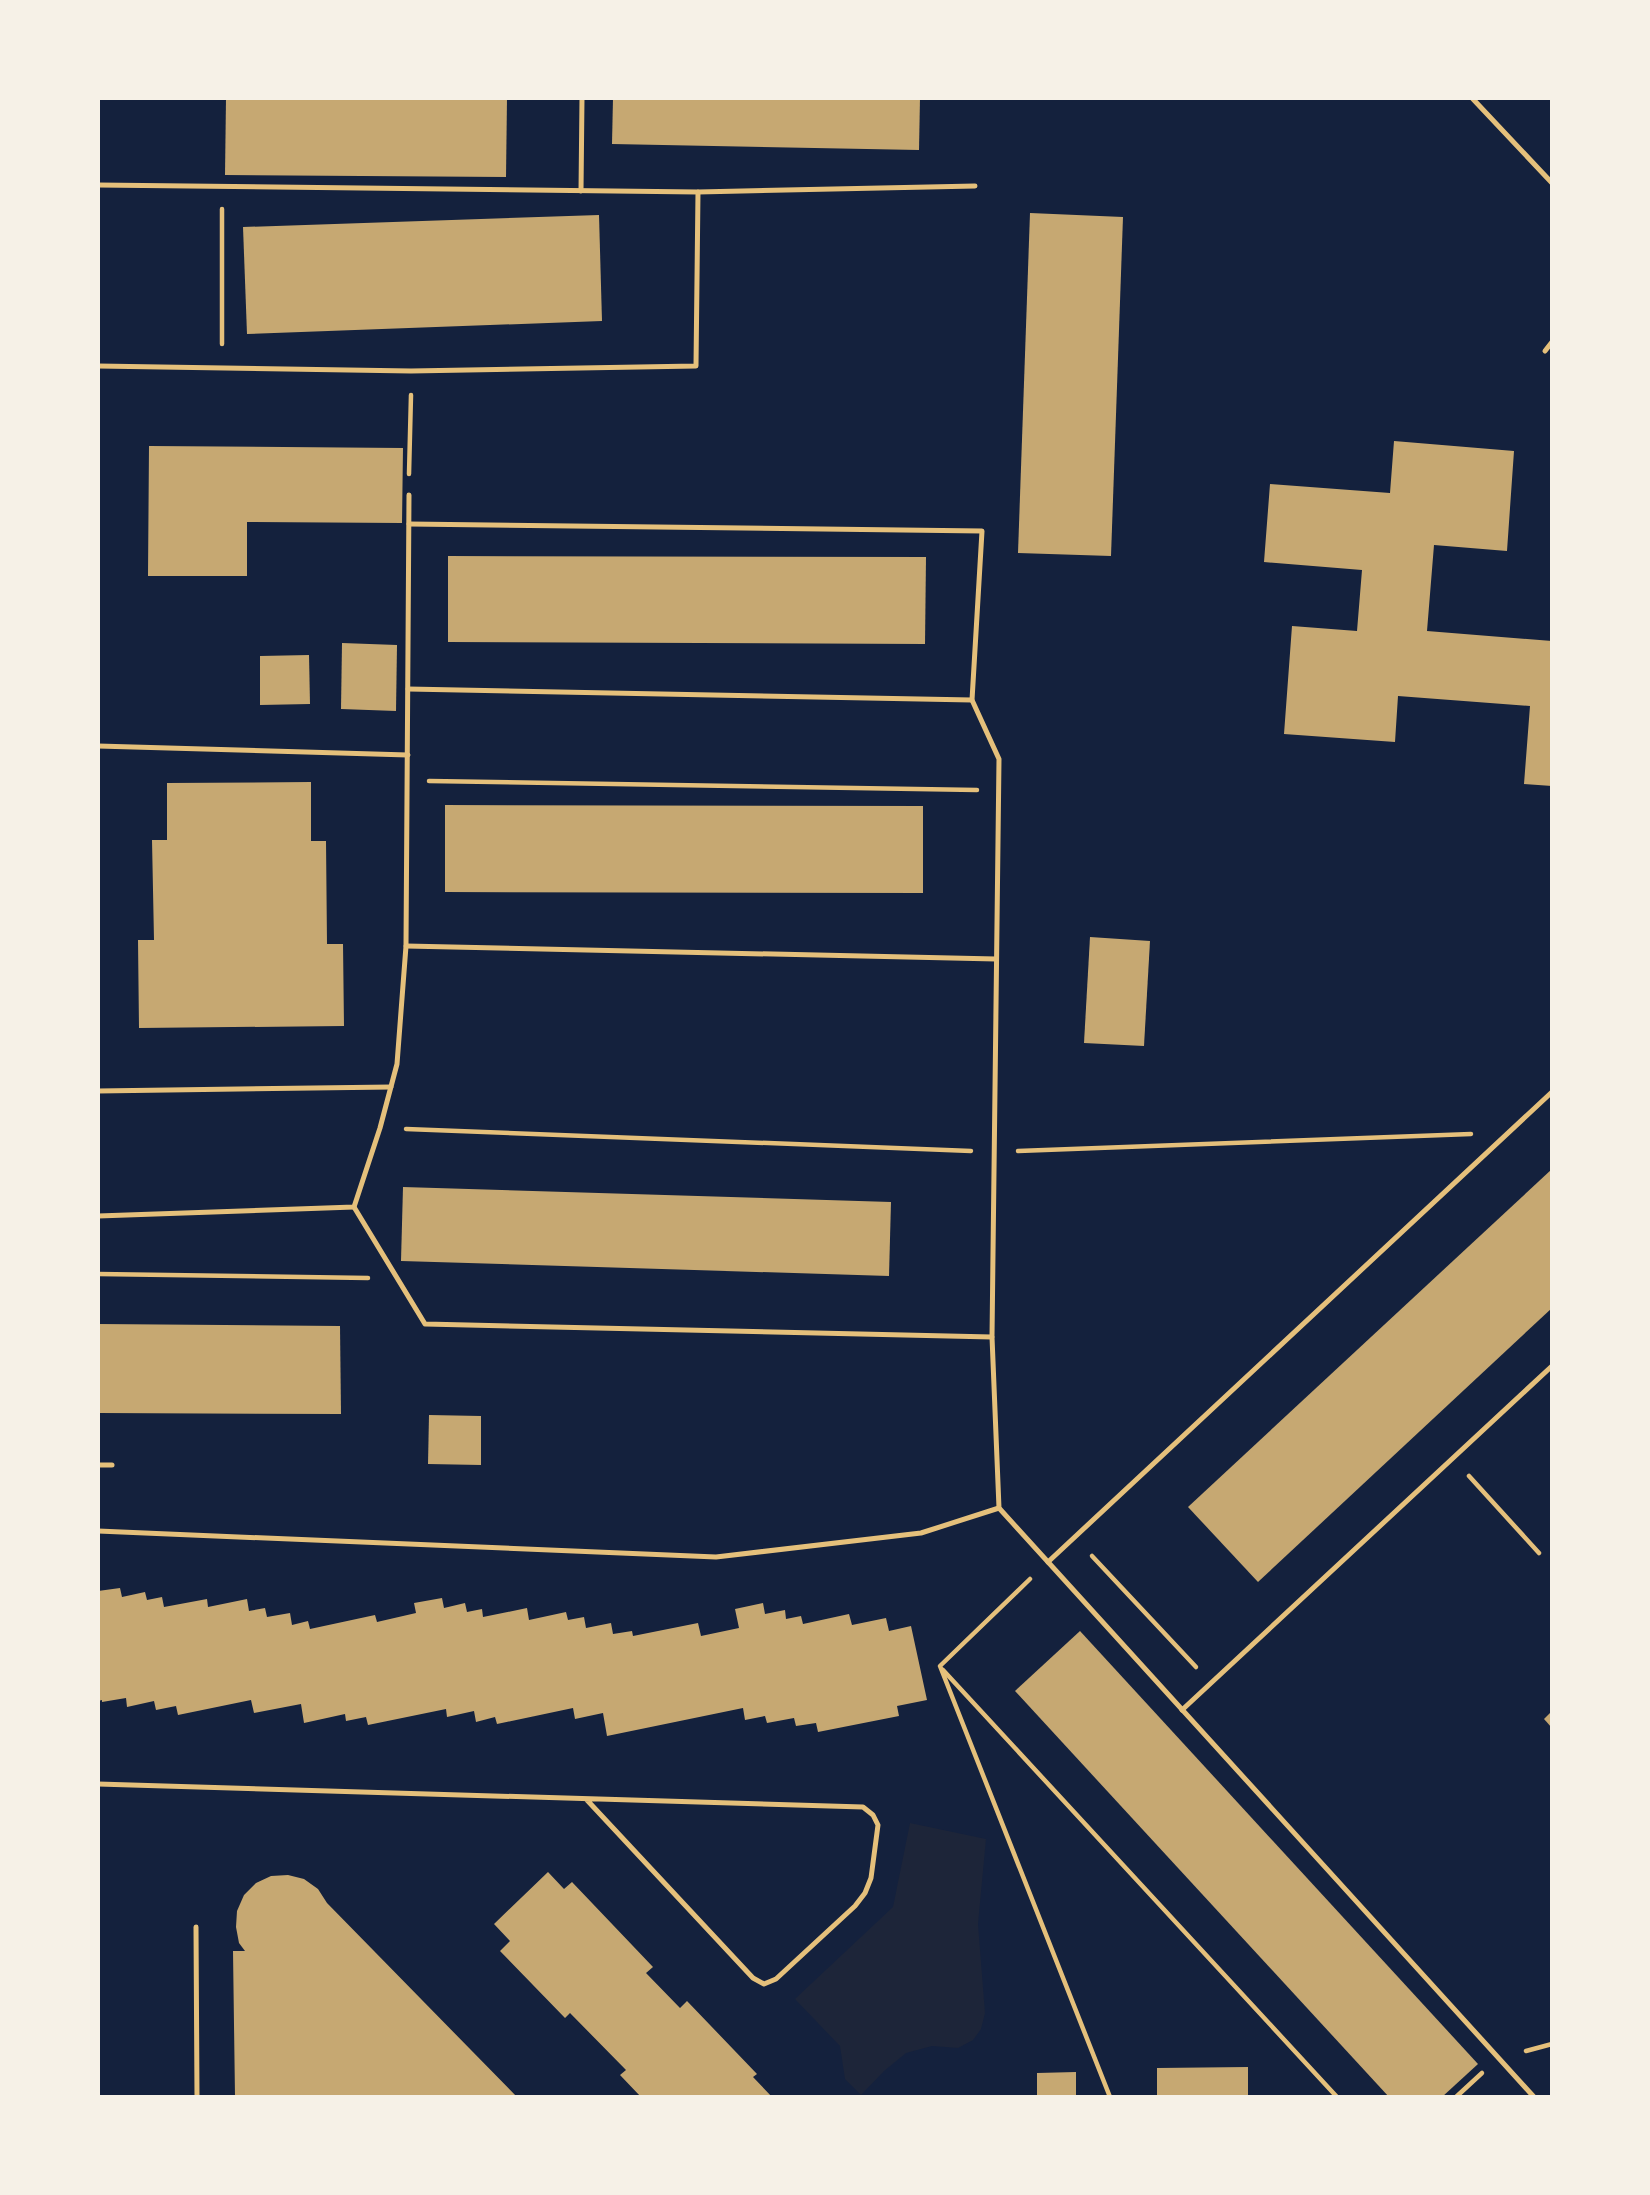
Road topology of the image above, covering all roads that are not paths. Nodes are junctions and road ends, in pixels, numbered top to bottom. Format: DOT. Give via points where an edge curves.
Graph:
graph roads {
  1 [pos="582,98"];
  2 [pos="1472,98"];
  3 [pos="1552,183"];
  4 [pos="98,185"];
  5 [pos="975,186"];
  6 [pos="580,191"];
  7 [pos="698,192"];
  8 [pos="1552,342"];
  9 [pos="1545,351"];
  10 [pos="98,366"];
  11 [pos="409,495"];
  12 [pos="409,524"];
  13 [pos="408,689"];
  14 [pos="972,700"];
  15 [pos="98,746"];
  16 [pos="408,755"];
  17 [pos="406,946"];
  18 [pos="996,959"];
  19 [pos="391,1087"];
  20 [pos="98,1091"];
  21 [pos="1552,1092"];
  22 [pos="354,1207"];
  23 [pos="98,1216"];
  24 [pos="992,1336"];
  25 [pos="1552,1366"];
  26 [pos="98,1465"];
  27 [pos="112,1465"];
  28 [pos="999,1508"];
  29 [pos="98,1531"];
  30 [pos="1048,1562"];
  31 [pos="1182,1710"];
  32 [pos="98,1784"];
  33 [pos="586,1799"];
  34 [pos="196,1927"];
  35 [pos="197,2097"];
  36 [pos="1534,2097"];
  1 -- 6 [label="lane"];
  2 -- 3 [label="lane"];
  4 -- 6 [label="lane"];
  5 -- 7 [label="lane"];
  6 -- 7 [label="lane"];
  7 -- 10 [label="lane" via="696,366 411,371"];
  8 -- 9 [label="lane"];
  11 -- 12 [label="lane"];
  12 -- 13 [label="lane"];
  12 -- 14 [label="lane" via="982,531"];
  13 -- 14 [label="lane"];
  13 -- 16 [label="lane"];
  14 -- 18 [label="lane" via="999,759"];
  15 -- 16 [label="lane"];
  16 -- 17 [label="lane"];
  17 -- 18 [label="lane"];
  17 -- 19 [label="lane" via="397,1064"];
  18 -- 24 [label="lane"];
  19 -- 20 [label="lane"];
  19 -- 22 [label="lane"];
  21 -- 30 [label="lane"];
  22 -- 23 [label="lane"];
  22 -- 24 [label="lane" via="425,1324"];
  24 -- 28 [label="lane"];
  25 -- 31 [label="lane"];
  26 -- 27 [label="lane"];
  28 -- 29 [label="lane" via="921,1533 716,1557"];
  28 -- 30 [label="lane"];
  30 -- 31 [label="lane"];
  31 -- 36 [label="lane"];
  32 -- 33 [label="lane"];
  33 -- 33 [label="lane" via="863,1808 878,1825 871,1878 855,1906 776,1979 764,1984 753,1978"];
  34 -- 35 [label="lane"];
}
